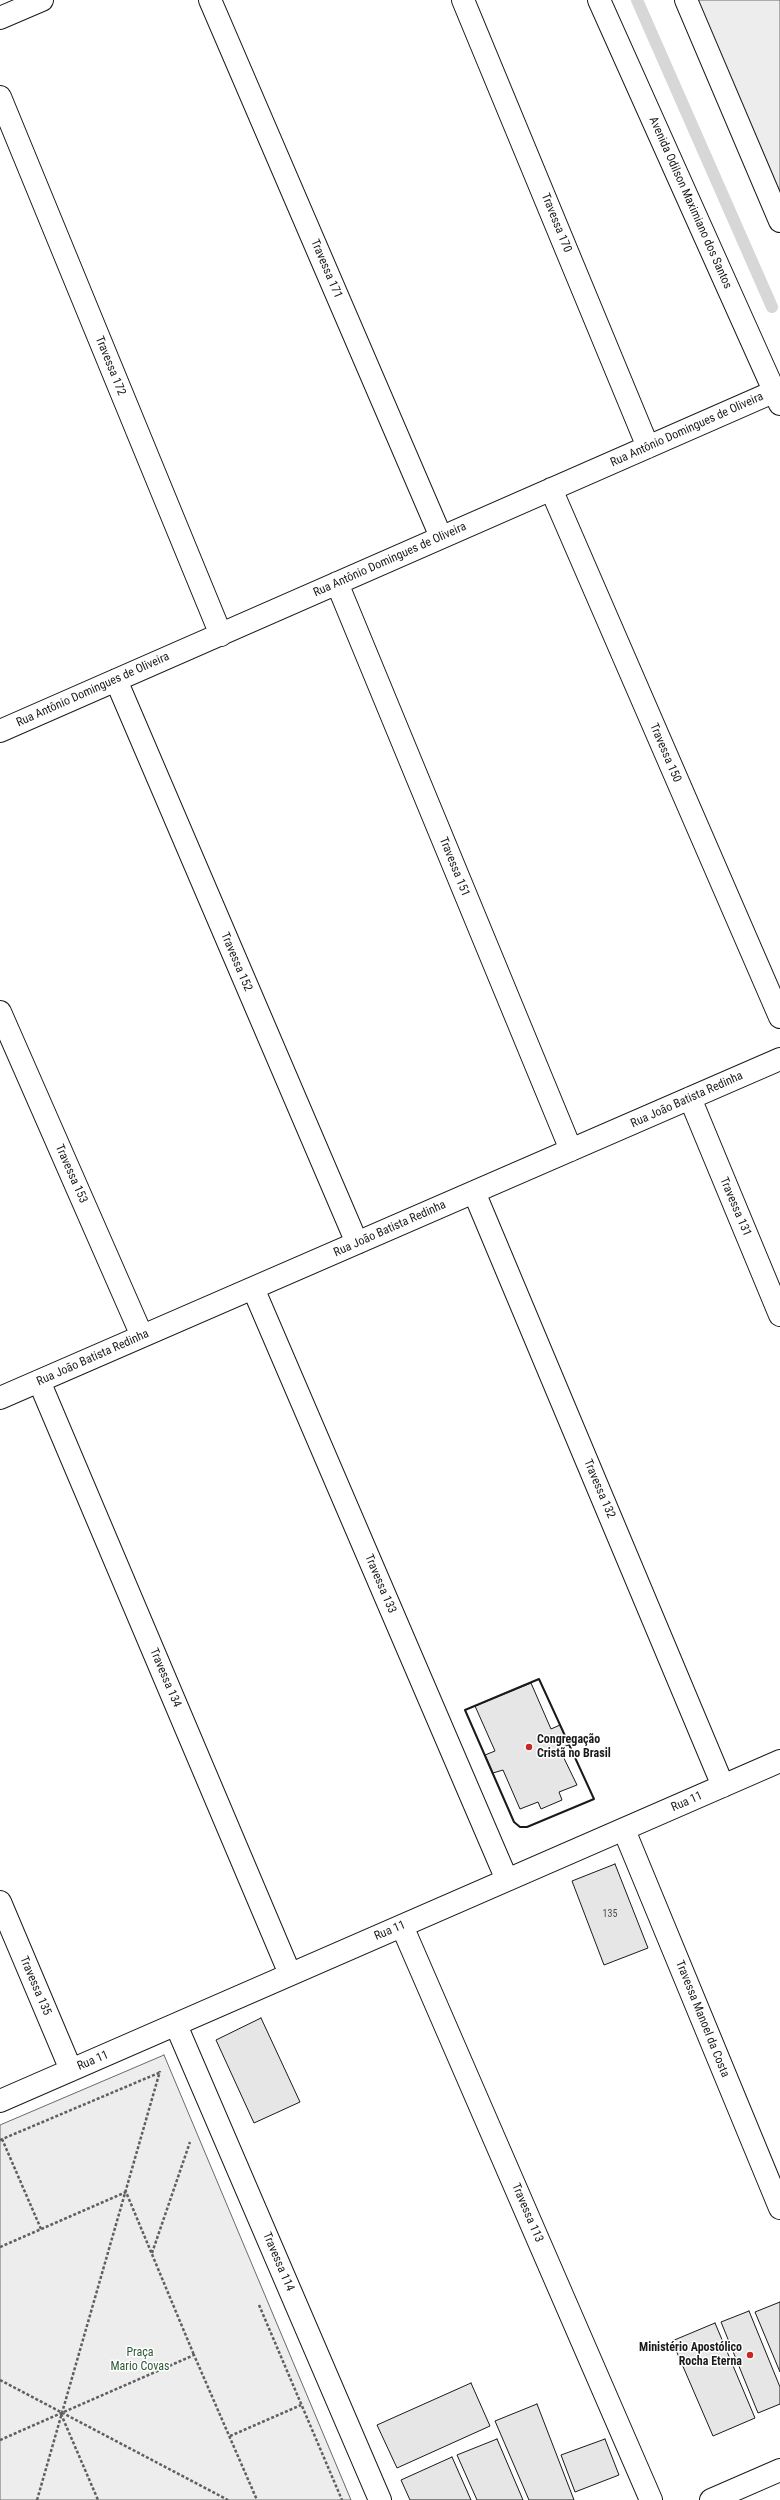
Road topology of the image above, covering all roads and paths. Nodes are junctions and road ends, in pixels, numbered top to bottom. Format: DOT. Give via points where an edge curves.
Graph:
graph roads {
  1 [pos="42,0"];
  2 [pos="210,0"];
  3 [pos="463,0"];
  4 [pos="599,0"];
  5 [pos="686,0"];
  6 [pos="0,18"];
  7 [pos="0,96"];
  8 [pos="780,222"];
  9 [pos="778,395"];
  10 [pos="648,446"];
  11 [pos="551,489"];
  12 [pos="441,537"];
  13 [pos="337,583"];
  14 [pos="221,635"];
  15 [pos="116,680"];
  16 [pos="0,731"];
  17 [pos="0,1012"];
  18 [pos="780,1017"];
  19 [pos="780,1059"];
  20 [pos="690,1098"];
  21 [pos="571,1150"];
  22 [pos="474,1192"];
  23 [pos="357,1243"];
  24 [pos="253,1288"];
  25 [pos="780,1315"];
  26 [pos="142,1336"];
  27 [pos="39,1381"];
  28 [pos="0,1398"];
  29 [pos="780,1761"];
  30 [pos="724,1786"];
  31 [pos="624,1830"];
  32 [pos="506,1880"];
  33 [pos="0,1902"];
  34 [pos="402,1926"];
  35 [pos="290,1974"];
  36 [pos="176,2025"];
  37 [pos="71,2070"];
  38 [pos="160,2071"];
  39 [pos="163,2078"];
  40 [pos="0,2101"];
  41 [pos="187,2135"];
  42 [pos="1,2140"];
  43 [pos="190,2142"];
  44 [pos="193,2149"];
  45 [pos="126,2192"];
  46 [pos="780,2208"];
  47 [pos="42,2229"];
  48 [pos="0,2247"];
  49 [pos="151,2253"];
  50 [pos="258,2303"];
  51 [pos="194,2355"];
  52 [pos="0,2380"];
  53 [pos="301,2405"];
  54 [pos="60,2414"];
  55 [pos="230,2436"];
  56 [pos="0,2440"];
  57 [pos="780,2470"];
  58 [pos="37,2500"];
  59 [pos="98,2500"];
  60 [pos="228,2500"];
  61 [pos="257,2500"];
  62 [pos="342,2500"];
  63 [pos="380,2500"];
  64 [pos="651,2500"];
  65 [pos="711,2500"];
  1 -- 6 [label="street"];
  2 -- 12 [label="street, Travessa 171"];
  3 -- 10 [label="street, Travessa 170"];
  4 -- 9 [label="street, Avenida Odilson Maximiano dos Santos"];
  5 -- 8 [label="street"];
  7 -- 14 [label="street, Travessa 172"];
  9 -- 10 [label="street, Rua Antônio Domingues de Oliveira"];
  10 -- 11 [label="street, Rua Antônio Domingues de Oliveira"];
  11 -- 12 [label="street, Rua Antônio Domingues de Oliveira"];
  11 -- 18 [label="street, Travessa 150"];
  12 -- 13 [label="street, Rua Antônio Domingues de Oliveira"];
  13 -- 14 [label="street, Rua Antônio Domingues de Oliveira"];
  13 -- 21 [label="street, Travessa 151"];
  14 -- 15 [label="street, Rua Antônio Domingues de Oliveira"];
  15 -- 16 [label="street, Rua Antônio Domingues de Oliveira"];
  15 -- 23 [label="street, Travessa 152"];
  17 -- 26 [label="street, Travessa 153"];
  19 -- 20 [label="street, Rua João Batista Redinha"];
  20 -- 21 [label="street, Rua João Batista Redinha"];
  20 -- 25 [label="street, Travessa 131"];
  21 -- 22 [label="street, Rua João Batista Redinha"];
  22 -- 23 [label="street, Rua João Batista Redinha"];
  22 -- 30 [label="street, Travessa 132"];
  23 -- 24 [label="street, Rua João Batista Redinha"];
  24 -- 26 [label="street, Rua João Batista Redinha"];
  24 -- 32 [label="street, Travessa 133"];
  26 -- 27 [label="street, Rua João Batista Redinha"];
  27 -- 28 [label="street, Rua João Batista Redinha"];
  27 -- 35 [label="street, Travessa 134"];
  29 -- 30 [label="street, Rua 11"];
  30 -- 31 [label="street, Rua 11"];
  31 -- 32 [label="street, Rua 11"];
  31 -- 46 [label="street, Travessa Manoel da Costa"];
  32 -- 34 [label="street, Rua 11"];
  33 -- 37 [label="street, Travessa 135"];
  34 -- 35 [label="street, Rua 11"];
  34 -- 64 [label="street, Travessa 113"];
  35 -- 36 [label="street, Rua 11"];
  36 -- 37 [label="street, Rua 11"];
  36 -- 63 [label="street, Travessa 114"];
  37 -- 40 [label="street, Rua 11"];
  38 -- 39 [label="path"];
  38 -- 42 [label="path"];
  38 -- 45 [label="path"];
  41 -- 43 [label="path"];
  42 -- 47 [label="path"];
  43 -- 44 [label="path"];
  43 -- 49 [label="path"];
  45 -- 47 [label="path"];
  45 -- 49 [label="path"];
  45 -- 54 [label="path"];
  47 -- 48 [label="path"];
  49 -- 51 [label="path"];
  50 -- 53 [label="path"];
  51 -- 54 [label="path"];
  51 -- 55 [label="path"];
  52 -- 54 [label="path"];
  53 -- 55 [label="path"];
  53 -- 62 [label="path"];
  54 -- 56 [label="path"];
  54 -- 58 [label="path"];
  54 -- 59 [label="path"];
  54 -- 60 [label="path"];
  55 -- 61 [label="path"];
  57 -- 65 [label="street"];
}
